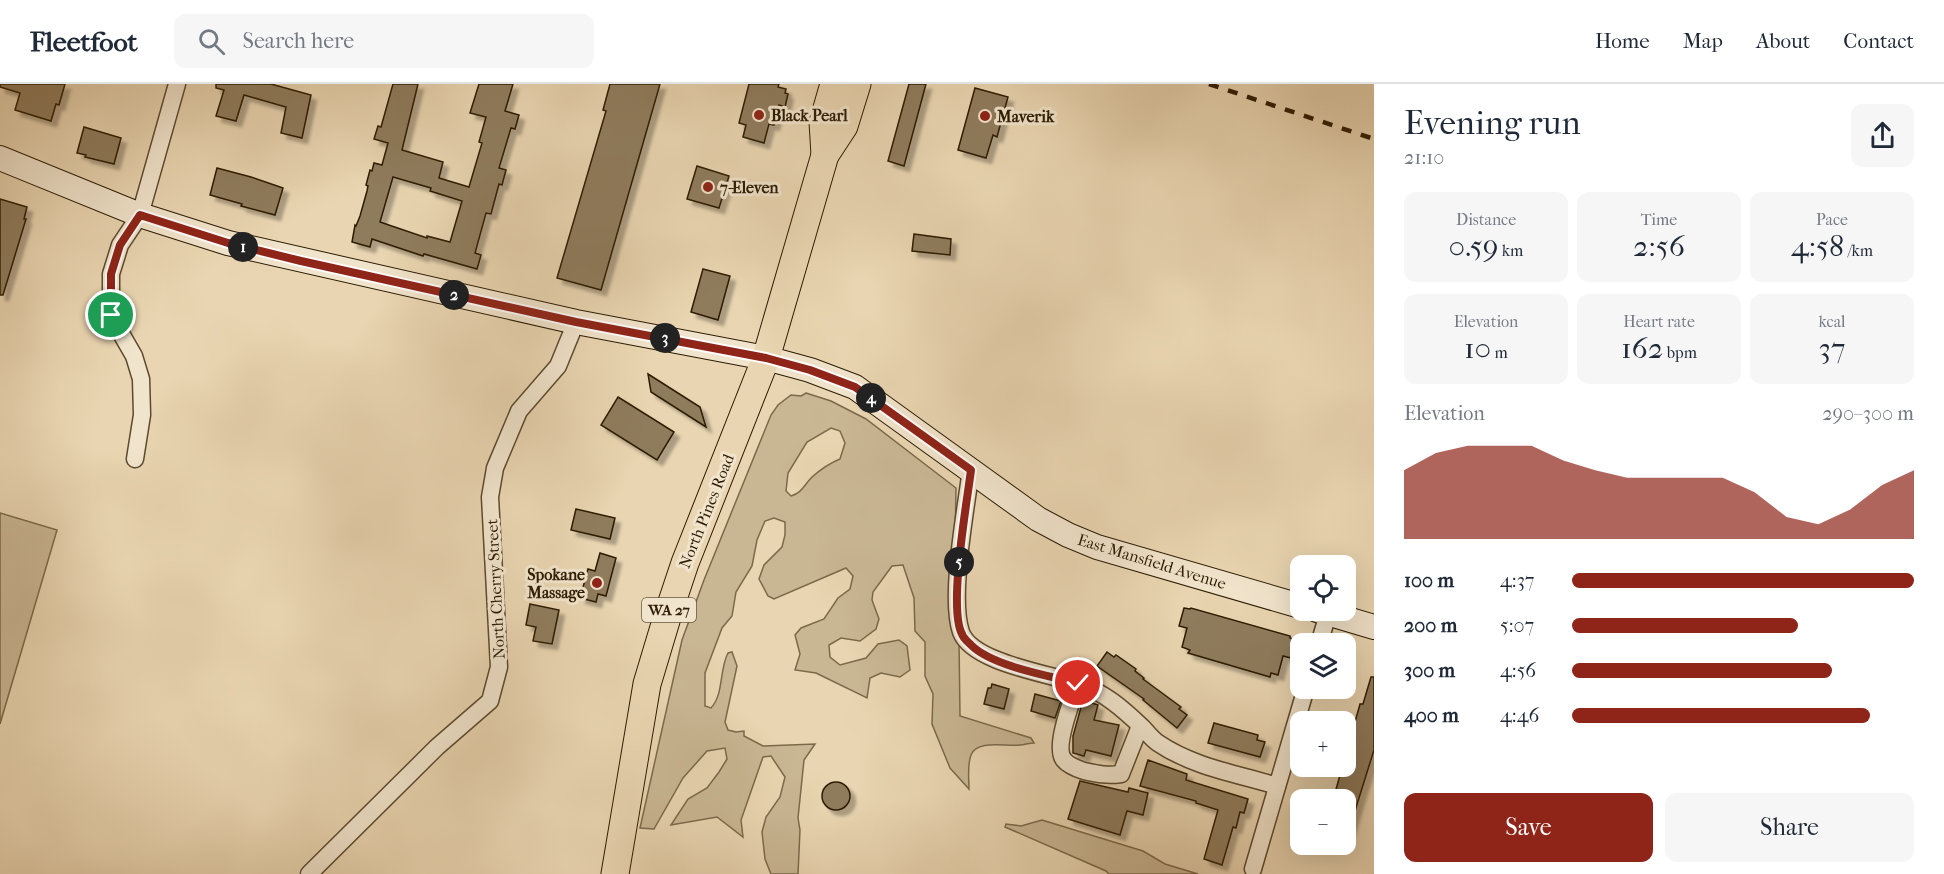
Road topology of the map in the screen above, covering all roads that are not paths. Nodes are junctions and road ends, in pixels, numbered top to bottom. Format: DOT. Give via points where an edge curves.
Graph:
graph roads {
  1 [pos="177,84"];
  2 [pos="834,84"];
  3 [pos="857,84"];
  4 [pos="825,155"];
  5 [pos="0,158"];
  6 [pos="140,215"];
  7 [pos="576,322"];
  8 [pos="766,358"];
  9 [pos="135,459"];
  10 [pos="971,470"];
  11 [pos="1290,603"];
  12 [pos="1353,621"];
  13 [pos="1374,627"];
  14 [pos="1078,683"];
  15 [pos="1303,699"];
  16 [pos="1140,726"];
  17 [pos="1277,786"];
  18 [pos="1253,869"];
  19 [pos="309,874"];
  20 [pos="615,874"];
  1 -- 6 [label="street"];
  2 -- 4 [label="main road, North Pines Road / WA 27" via="822,122"];
  3 -- 4 [label="main road, North Pines Road / WA 27" via="844,126"];
  4 -- 8 [label="main road, North Pines Road / WA 27"];
  5 -- 6 [label="street, East Mansfield Avenue"];
  6 -- 7 [label="street, East Mansfield Avenue" via="228,243"];
  6 -- 9 [label="street" via="120,245 111,274 111,315 134,356 141,379 142,415"];
  7 -- 8 [label="street, East Mansfield Avenue"];
  7 -- 19 [label="street, North Cherry Street" via="558,366 519,411 495,468 490,497 499,667 490,701 437,747"];
  8 -- 10 [label="street, East Mansfield Avenue" via="855,387"];
  8 -- 20 [label="main road, North Pines Road / WA 27" via="666,619 647,684"];
  10 -- 11 [label="street, East Mansfield Avenue" via="1038,519 1068,535"];
  10 -- 14 [label="street" via="958,572 961,634 972,647 1006,664"];
  12 -- 13 [label="street"];
  14 -- 16 [label="street" via="1114,702"];
  14 -- 16 [label="street" via="1060,748 1064,759 1078,769 1106,777 1121,774"];
  15 -- 17 [label="street"];
  16 -- 17 [label="street" via="1157,742 1186,759"];
  17 -- 18 [label="street"];
}
